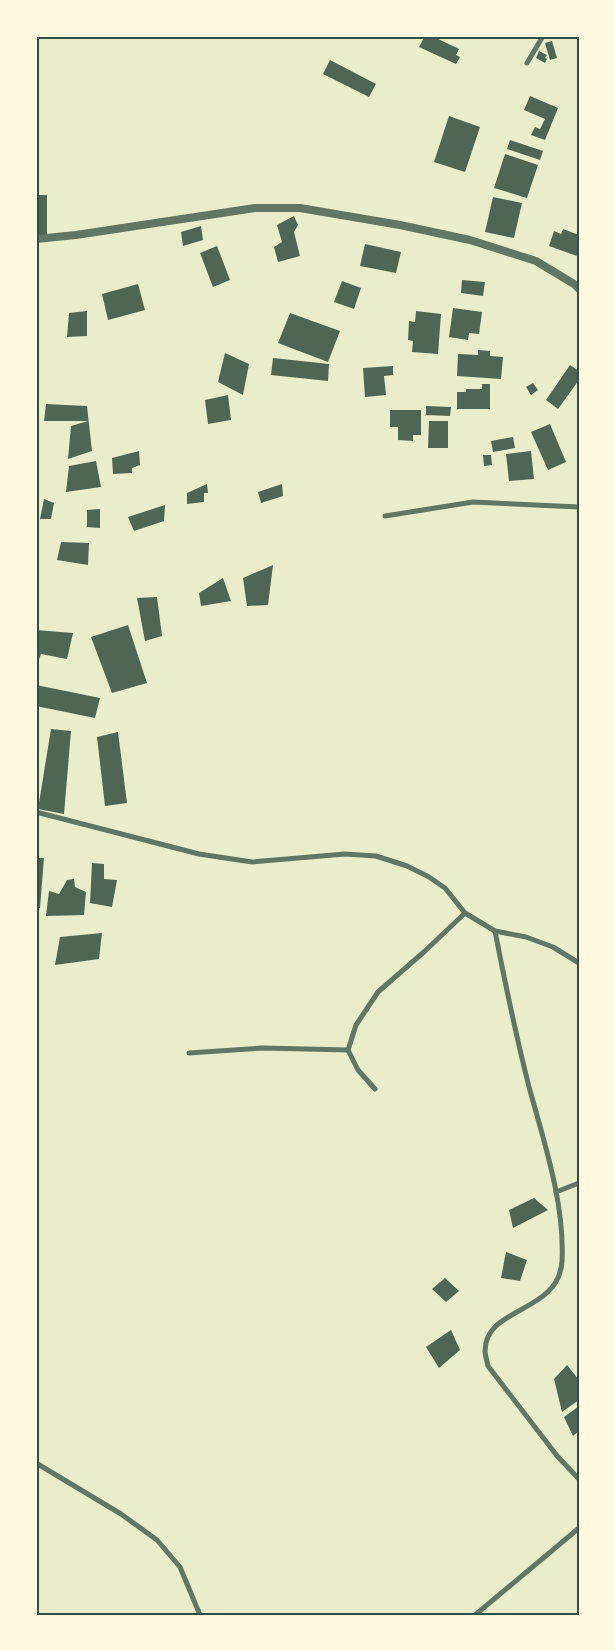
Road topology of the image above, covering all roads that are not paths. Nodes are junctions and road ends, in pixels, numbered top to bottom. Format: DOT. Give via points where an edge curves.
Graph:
graph roads {
  1 [pos="543,36"];
  2 [pos="527,63"];
  3 [pos="36,239"];
  4 [pos="577,284"];
  5 [pos="579,507"];
  6 [pos="385,516"];
  7 [pos="36,812"];
  8 [pos="465,913"];
  9 [pos="495,931"];
  10 [pos="579,963"];
  11 [pos="348,1050"];
  12 [pos="189,1053"];
  13 [pos="375,1089"];
  14 [pos="579,1183"];
  15 [pos="556,1192"];
  16 [pos="36,1462"];
  17 [pos="579,1479"];
  18 [pos="579,1528"];
  19 [pos="200,1615"];
  20 [pos="475,1615"];
  1 -- 2 [label="street"];
  3 -- 4 [label="street" via="255,208 300,208 400,224 470,240 536,261"];
  5 -- 6 [label="street" via="473,502"];
  7 -- 8 [label="street" via="199,854 252,862 345,854 376,856 429,877 445,888"];
  8 -- 9 [label="street"];
  8 -- 11 [label="street" via="378,992 356,1025"];
  9 -- 10 [label="street" via="553,947"];
  9 -- 15 [label="street" via="515,1029"];
  11 -- 12 [label="street" via="262,1048"];
  11 -- 13 [label="street" via="358,1070"];
  14 -- 15 [label="street"];
  15 -- 17 [label="street" via="562,1262 559,1275 551,1289 538,1301 500,1321 488,1336 485,1351 488,1366 558,1457"];
  16 -- 19 [label="street" via="157,1540 180,1567"];
  18 -- 20 [label="street"];
}
